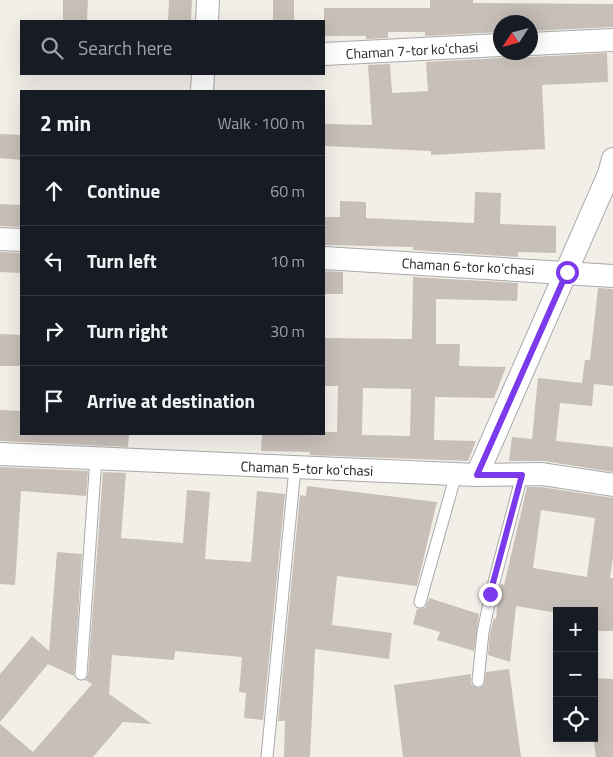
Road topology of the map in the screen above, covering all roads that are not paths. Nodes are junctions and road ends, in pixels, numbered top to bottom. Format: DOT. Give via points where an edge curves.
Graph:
graph roads {
  1 [pos="208,0"];
  2 [pos="207,20"];
  3 [pos="613,40"];
  4 [pos="538,44"];
  5 [pos="493,45"];
  6 [pos="325,54"];
  7 [pos="204,75"];
  8 [pos="202,90"];
  9 [pos="613,159"];
  10 [pos="0,239"];
  11 [pos="20,240"];
  12 [pos="325,258"];
  13 [pos="567,272"];
  14 [pos="613,276"];
  15 [pos="0,454"];
  16 [pos="96,458"];
  17 [pos="295,468"];
  18 [pos="467,475"];
  19 [pos="522,475"];
  20 [pos="613,485"];
  21 [pos="420,602"];
  22 [pos="81,674"];
  23 [pos="478,681"];
  24 [pos="267,757"];
  1 -- 2 [label="street"];
  3 -- 4 [label="street"];
  5 -- 6 [label="street, Chaman 7-tor koʻchasi"];
  7 -- 8 [label="street"];
  9 -- 13 [label="street"];
  10 -- 11 [label="street"];
  12 -- 13 [label="street, Chaman 6-tor koʻchasi"];
  13 -- 14 [label="street, Chaman 6-tor koʻchasi"];
  13 -- 18 [label="street"];
  15 -- 16 [label="street, Chaman 5-tor koʻchasi"];
  16 -- 17 [label="street, Chaman 5-tor koʻchasi"];
  16 -- 22 [label="lane"];
  17 -- 18 [label="street, Chaman 5-tor koʻchasi"];
  17 -- 24 [label="lane"];
  18 -- 19 [label="street, Chaman 5-tor koʻchasi"];
  18 -- 21 [label="lane"];
  19 -- 20 [label="street, Chaman 5-tor koʻchasi" via="542,474"];
  19 -- 23 [label="lane" via="490,594"];
}
